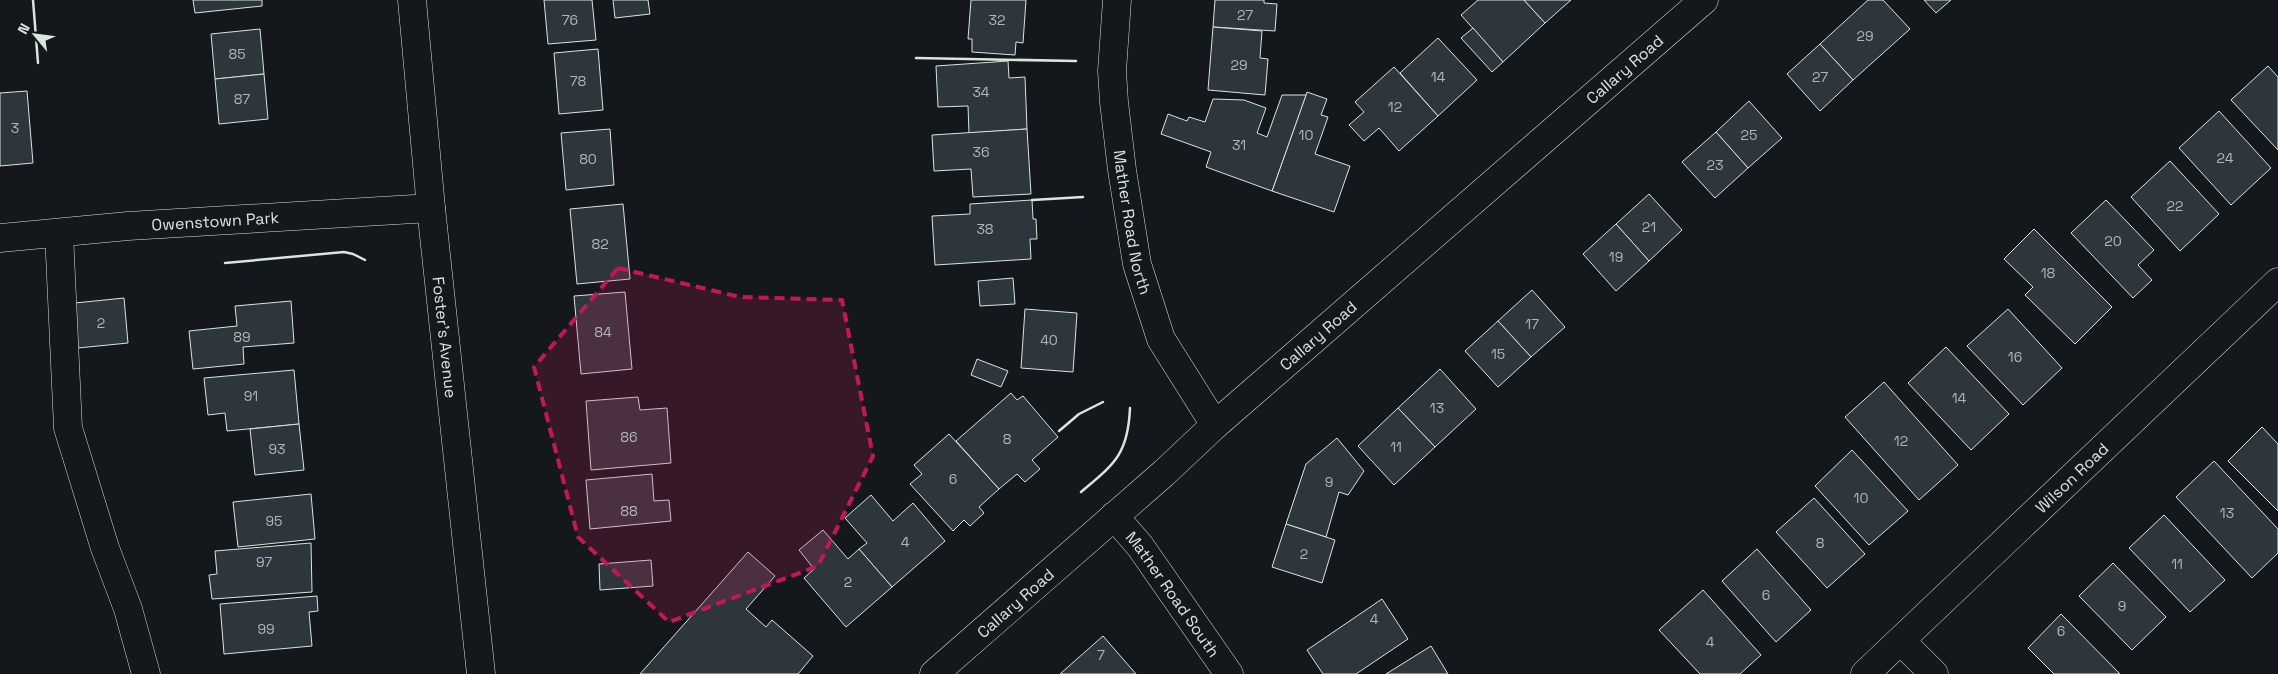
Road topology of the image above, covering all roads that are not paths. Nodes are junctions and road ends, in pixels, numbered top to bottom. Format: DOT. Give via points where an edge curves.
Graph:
graph roads {
  1 [pos="412,0"];
  2 [pos="1118,0"];
  3 [pos="1704,0"];
  4 [pos="431,208"];
  5 [pos="60,233"];
  6 [pos="0,238"];
  7 [pos="2278,282"];
  8 [pos="1215,425"];
  9 [pos="1114,516"];
  10 [pos="1900,641"];
  11 [pos="146,674"];
  12 [pos="481,674"];
  13 [pos="934,674"];
  14 [pos="1229,674"];
  15 [pos="1865,674"];
  16 [pos="1934,674"];
  1 -- 4 [label="street, Foster's Avenue"];
  2 -- 8 [label="street, Mather Road North" via="1112,71 1114,102 1137,264 1161,339"];
  3 -- 8 [label="street, Callary Road"];
  4 -- 5 [label="street, Owenstown Park"];
  4 -- 12 [label="street, Foster's Avenue"];
  5 -- 6 [label="street, Owenstown Park"];
  5 -- 11 [label="street" via="68,428"];
  7 -- 10 [label="street, Wilson Road"];
  8 -- 9 [label="street, Callary Road"];
  9 -- 13 [label="street, Callary Road"];
  9 -- 14 [label="street, Mather Road South" via="1140,546"];
  10 -- 15 [label="street, Wilson Road"];
  10 -- 16 [label="street"];
}
